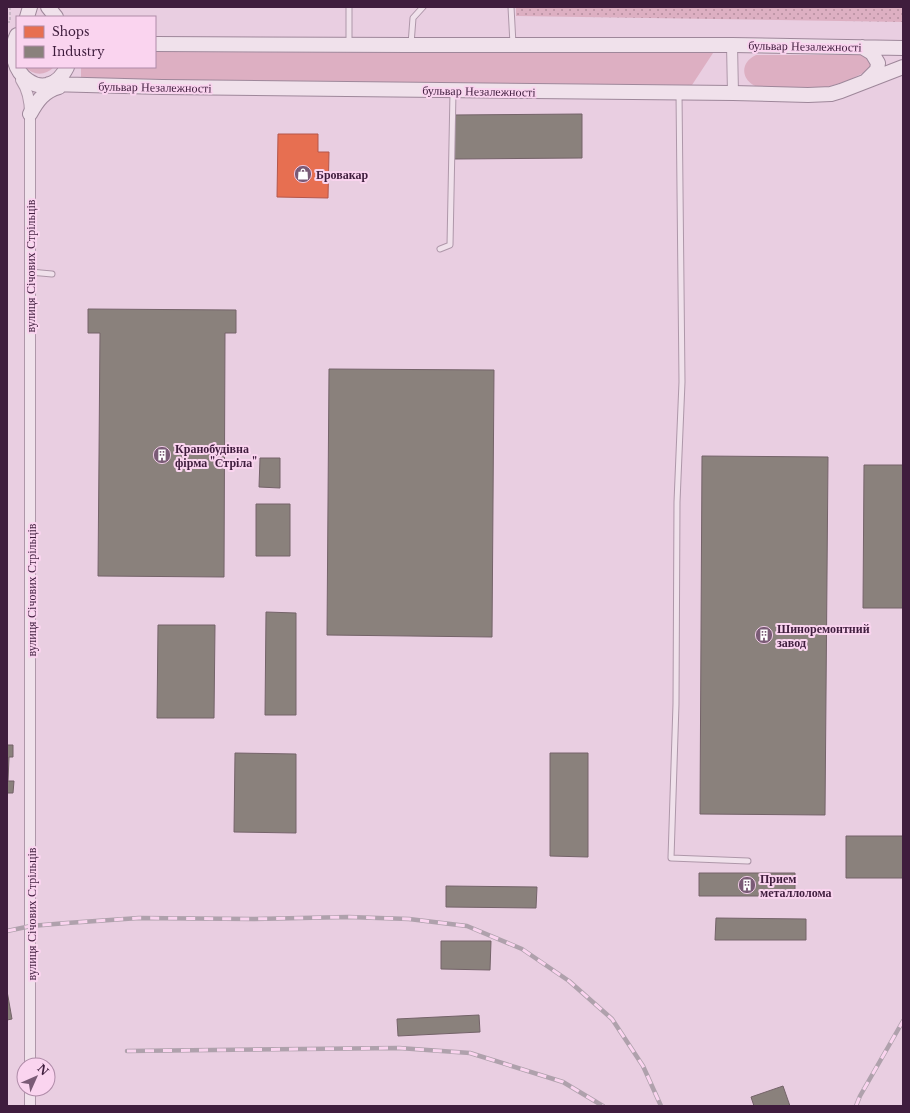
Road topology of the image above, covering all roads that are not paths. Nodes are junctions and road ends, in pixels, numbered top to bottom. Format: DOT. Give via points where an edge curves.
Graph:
graph roads {
  1 [pos="40,7"];
  2 [pos="48,7"];
  3 [pos="349,7"];
  4 [pos="422,7"];
  5 [pos="511,7"];
  6 [pos="44,16"];
  7 [pos="55,16"];
  8 [pos="14,37"];
  9 [pos="156,44"];
  10 [pos="349,44"];
  11 [pos="411,45"];
  12 [pos="513,45"];
  13 [pos="732,45"];
  14 [pos="862,47"];
  15 [pos="903,48"];
  16 [pos="903,67"];
  17 [pos="66,68"];
  18 [pos="14,73"];
  19 [pos="866,81"];
  20 [pos="47,85"];
  21 [pos="66,85"];
  22 [pos="453,91"];
  23 [pos="679,92"];
  24 [pos="733,93"];
  25 [pos="30,114"];
  26 [pos="440,249"];
  27 [pos="30,272"];
  28 [pos="52,274"];
  29 [pos="748,861"];
  30 [pos="30,1057"];
  1 -- 6 [label="street"];
  2 -- 7 [label="street"];
  3 -- 10 [label="lane"];
  4 -- 11 [label="lane" via="413,18"];
  5 -- 12 [label="lane"];
  8 -- 18 [label="street" via="9,58"];
  9 -- 10 [label="street, бульвар Незалежності"];
  10 -- 11 [label="street, бульвар Незалежності"];
  11 -- 12 [label="street, бульвар Незалежності"];
  12 -- 13 [label="street, бульвар Незалежності"];
  13 -- 14 [label="street, бульвар Незалежності"];
  13 -- 24 [label="street"];
  14 -- 15 [label="street, бульвар Незалежності"];
  14 -- 19 [label="street" via="872,54 878,63 877,70"];
  16 -- 19 [label="street, бульвар Незалежності"];
  17 -- 20 [label="street" via="62,75"];
  18 -- 20 [label="street, бульвар Незалежності" via="30,84"];
  18 -- 25 [label="street, вулиця Січових Стрільців" via="26,88"];
  19 -- 24 [label="street, бульвар Незалежності" via="841,91 820,95"];
  20 -- 21 [label="street, бульвар Незалежності"];
  20 -- 25 [label="street, вулиця Січових Стрільців" via="36,95"];
  21 -- 22 [label="street, бульвар Незалежності"];
  21 -- 25 [label="street" via="43,94"];
  22 -- 23 [label="street, бульвар Незалежності"];
  22 -- 26 [label="lane" via="450,245"];
  23 -- 24 [label="street, бульвар Незалежності"];
  23 -- 29 [label="lane" via="682,382 677,502 676,704 671,858"];
  25 -- 27 [label="street, вулиця Січових Стрільців"];
  27 -- 28 [label="lane"];
  27 -- 30 [label="street, вулиця Січових Стрільців"];
}
